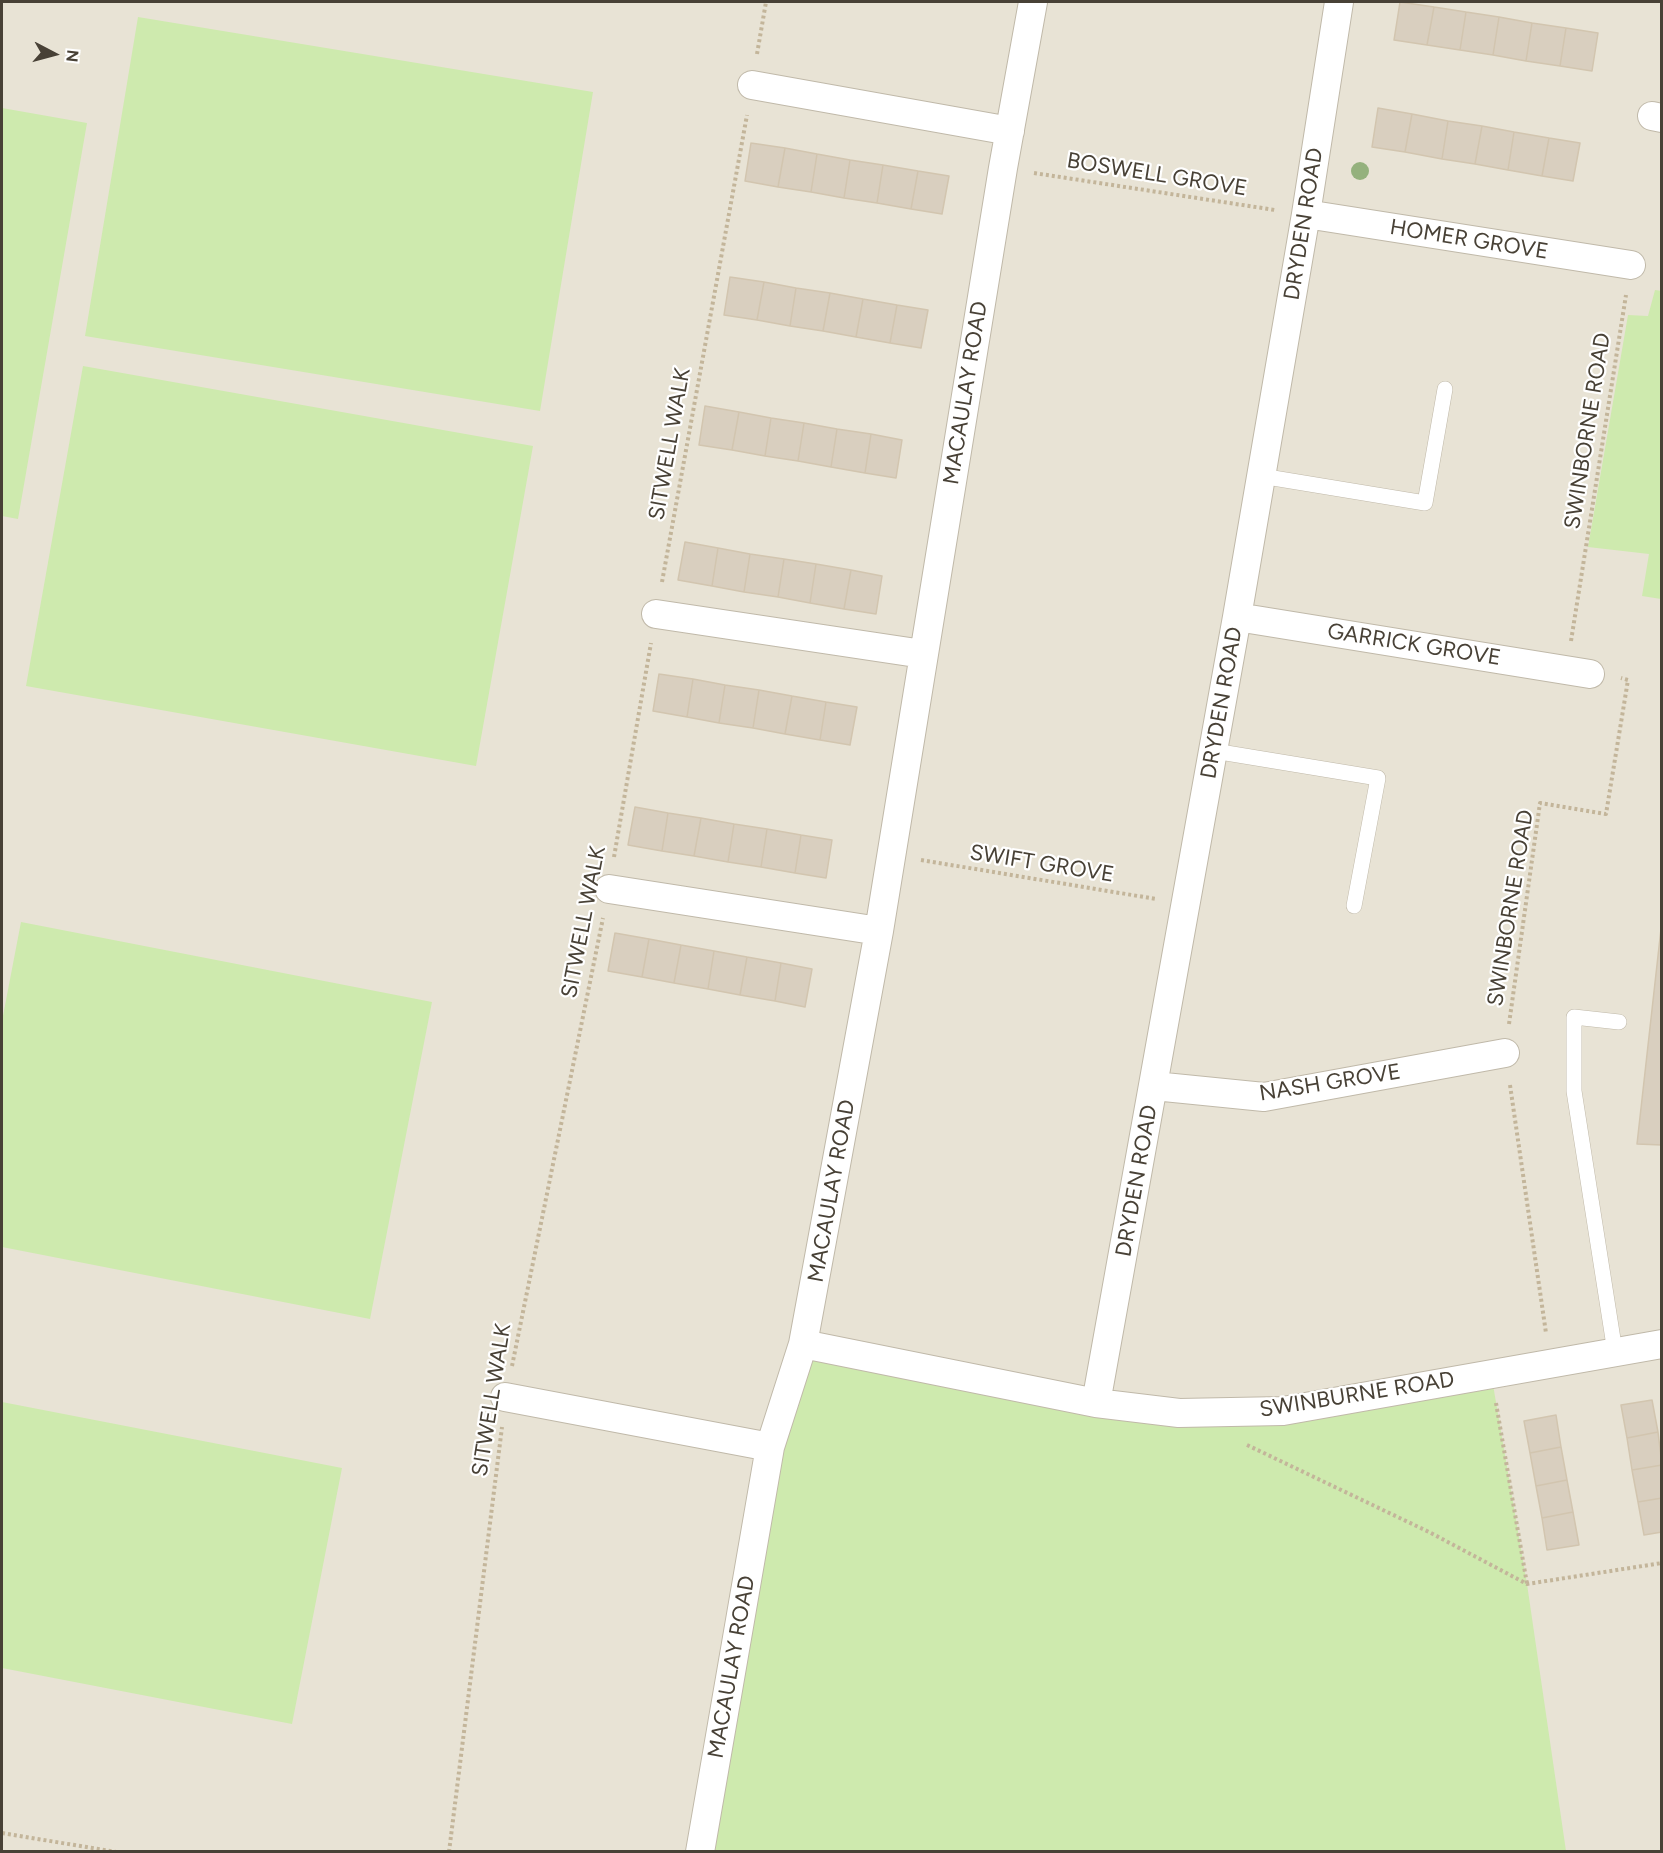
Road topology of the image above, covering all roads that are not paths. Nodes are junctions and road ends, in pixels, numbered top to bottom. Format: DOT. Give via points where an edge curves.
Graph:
graph roads {
  1 [pos="1033,2"];
  2 [pos="1339,2"];
  3 [pos="752,85"];
  4 [pos="1010,131"];
  5 [pos="1306,214"];
  6 [pos="1631,265"];
  7 [pos="1445,389"];
  8 [pos="1262,476"];
  9 [pos="656,614"];
  10 [pos="1238,617"];
  11 [pos="923,654"];
  12 [pos="1590,674"];
  13 [pos="1214,751"];
  14 [pos="609,889"];
  15 [pos="1354,906"];
  16 [pos="879,931"];
  17 [pos="1619,1022"];
  18 [pos="1505,1053"];
  19 [pos="1154,1086"];
  20 [pos="803,1344"];
  21 [pos="1662,1344"];
  22 [pos="1615,1352"];
  23 [pos="505,1397"];
  24 [pos="1096,1402"];
  25 [pos="770,1447"];
  26 [pos="700,1851"];
  1 -- 4 [label="street, MACAULAY ROAD"];
  2 -- 5 [label="street, DRYDEN ROAD"];
  3 -- 4 [label="street"];
  4 -- 11 [label="street, MACAULAY ROAD"];
  5 -- 6 [label="street, HOMER GROVE"];
  5 -- 8 [label="street, DRYDEN ROAD"];
  7 -- 8 [label="lane" via="1425,503"];
  8 -- 10 [label="street, DRYDEN ROAD"];
  9 -- 11 [label="street"];
  10 -- 12 [label="street, GARRICK GROVE"];
  10 -- 13 [label="street, DRYDEN ROAD"];
  11 -- 16 [label="street, MACAULAY ROAD"];
  13 -- 15 [label="lane" via="1377,778"];
  13 -- 19 [label="street, DRYDEN ROAD"];
  14 -- 16 [label="street"];
  16 -- 20 [label="street, MACAULAY ROAD"];
  17 -- 22 [label="lane" via="1574,1017 1574,1092"];
  18 -- 19 [label="street, NASH GROVE" via="1264,1097"];
  19 -- 24 [label="street, DRYDEN ROAD"];
  20 -- 24 [label="street, SWINBURNE ROAD"];
  20 -- 25 [label="street, MACAULAY ROAD"];
  21 -- 22 [label="street, SWINBURNE ROAD"];
  22 -- 24 [label="street, SWINBURNE ROAD" via="1283,1411 1179,1413"];
  23 -- 25 [label="street"];
  25 -- 26 [label="street, MACAULAY ROAD"];
}
